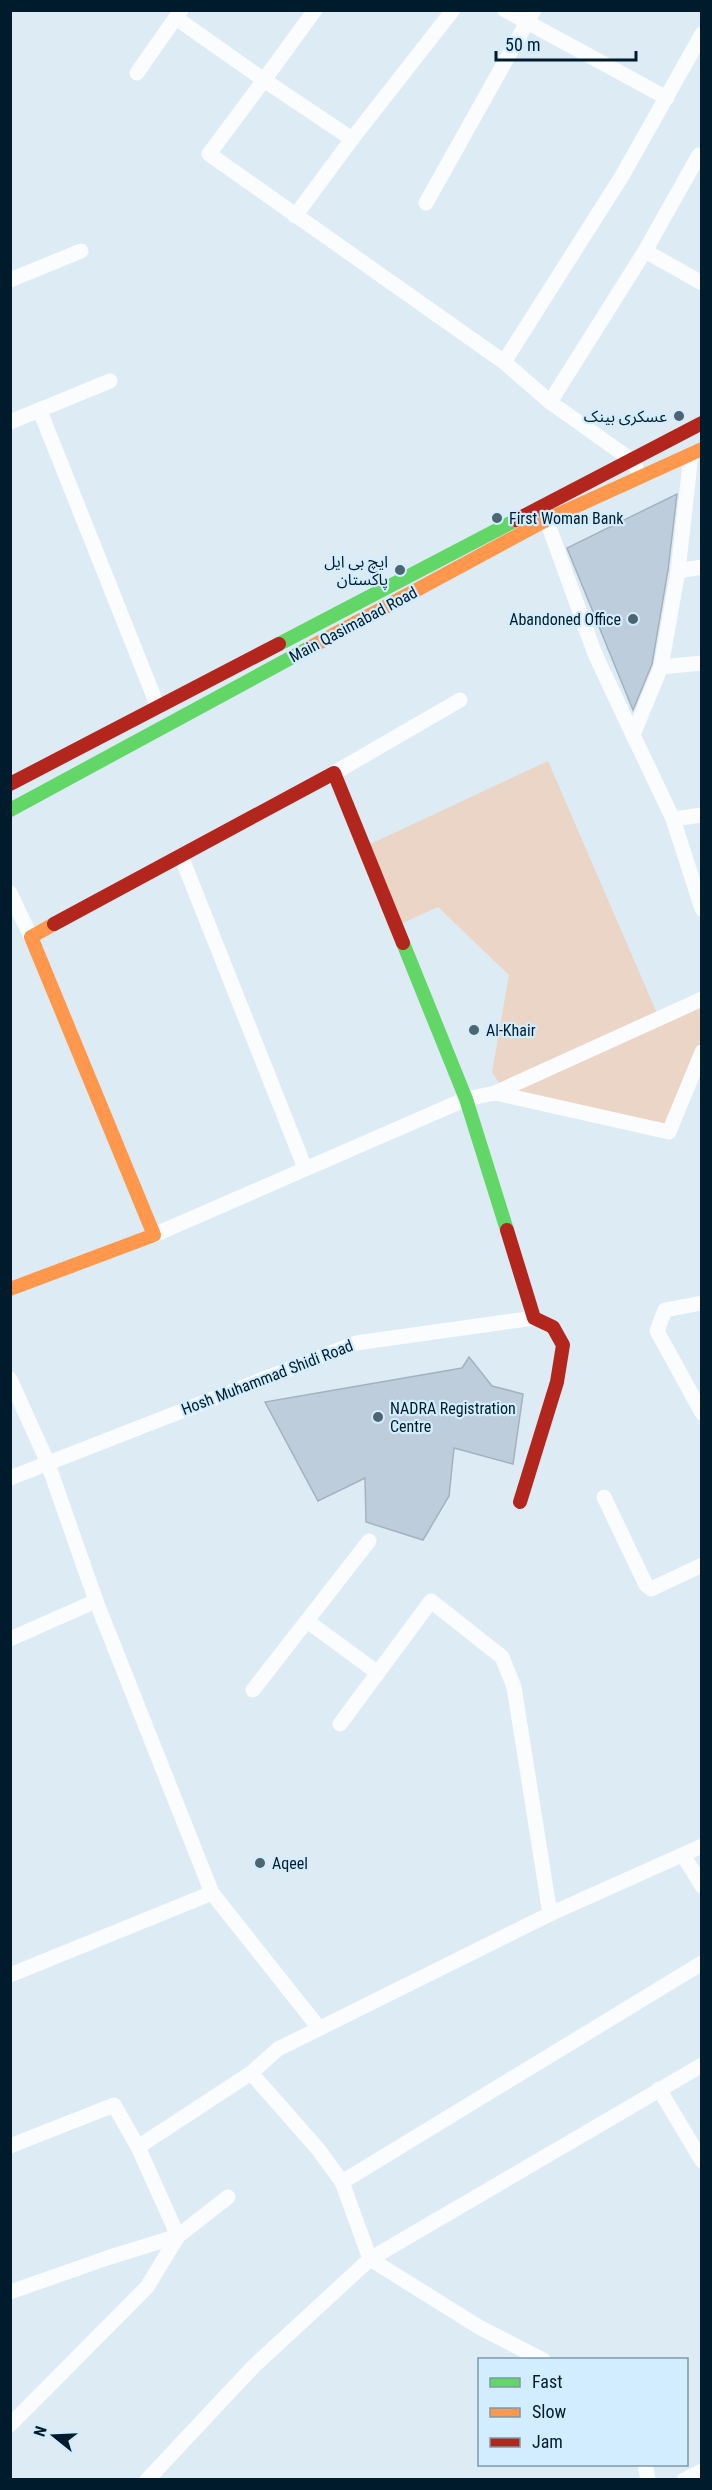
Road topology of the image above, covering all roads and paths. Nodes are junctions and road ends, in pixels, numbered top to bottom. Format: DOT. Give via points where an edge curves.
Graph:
graph roads {
  1 [pos="315,10"];
  2 [pos="453,10"];
  3 [pos="505,10"];
  4 [pos="179,14"];
  5 [pos="531,16"];
  6 [pos="702,34"];
  7 [pos="137,73"];
  8 [pos="264,80"];
  9 [pos="667,99"];
  10 [pos="351,139"];
  11 [pos="701,154"];
  12 [pos="426,203"];
  13 [pos="295,216"];
  14 [pos="81,251"];
  15 [pos="645,251"];
  16 [pos="10,280"];
  17 [pos="702,283"];
  18 [pos="504,362"];
  19 [pos="110,381"];
  20 [pos="550,402"];
  21 [pos="39,411"];
  22 [pos="10,422"];
  23 [pos="702,423"];
  24 [pos="696,452"];
  25 [pos="630,459"];
  26 [pos="642,476"];
  27 [pos="544,512"];
  28 [pos="702,567"];
  29 [pos="678,571"];
  30 [pos="702,663"];
  31 [pos="661,667"];
  32 [pos="460,700"];
  33 [pos="158,707"];
  34 [pos="633,735"];
  35 [pos="334,772"];
  36 [pos="10,784"];
  37 [pos="10,810"];
  38 [pos="702,815"];
  39 [pos="674,819"];
  40 [pos="181,856"];
  41 [pos="10,893"];
  42 [pos="702,909"];
  43 [pos="31,937"];
  44 [pos="702,999"];
  45 [pos="702,1052"];
  46 [pos="495,1093"];
  47 [pos="466,1099"];
  48 [pos="305,1168"];
  49 [pos="154,1235"];
  50 [pos="10,1289"];
  51 [pos="702,1303"];
  52 [pos="534,1318"];
  53 [pos="10,1379"];
  54 [pos="702,1413"];
  55 [pos="47,1461"];
  56 [pos="10,1478"];
  57 [pos="604,1497"];
  58 [pos="520,1502"];
  59 [pos="369,1541"];
  60 [pos="702,1565"];
  61 [pos="96,1601"];
  62 [pos="307,1621"];
  63 [pos="10,1639"];
  64 [pos="378,1673"];
  65 [pos="253,1690"];
  66 [pos="340,1724"];
  67 [pos="702,1846"];
  68 [pos="683,1856"];
  69 [pos="702,1886"];
  70 [pos="212,1893"];
  71 [pos="550,1914"];
  72 [pos="702,1963"];
  73 [pos="10,1975"];
  74 [pos="319,2028"];
  75 [pos="702,2065"];
  76 [pos="251,2073"];
  77 [pos="659,2089"];
  78 [pos="10,2145"];
  79 [pos="138,2147"];
  80 [pos="702,2161"];
  81 [pos="342,2182"];
  82 [pos="228,2197"];
  83 [pos="178,2236"];
  84 [pos="370,2259"];
  85 [pos="10,2292"];
  86 [pos="539,2358"];
  87 [pos="10,2425"];
  88 [pos="702,2471"];
  89 [pos="147,2480"];
  90 [pos="684,2480"];
  1 -- 8 [label="street"];
  2 -- 10 [label="street"];
  3 -- 5 [label="street"];
  4 -- 7 [label="street"];
  4 -- 8 [label="street"];
  5 -- 9 [label="street"];
  5 -- 12 [label="street"];
  6 -- 9 [label="street"];
  8 -- 10 [label="street"];
  8 -- 13 [label="street" via="209,154"];
  9 -- 18 [label="street"];
  10 -- 13 [label="street"];
  11 -- 15 [label="street"];
  13 -- 18 [label="street"];
  14 -- 16 [label="street"];
  15 -- 17 [label="street"];
  15 -- 20 [label="street"];
  18 -- 20 [label="street"];
  19 -- 21 [label="street"];
  20 -- 25 [label="street"];
  21 -- 22 [label="street"];
  21 -- 33 [label="street"];
  23 -- 25 [label="street, Main Qasimabad Road"];
  24 -- 26 [label="street, Main Qasimabad Road"];
  24 -- 29 [label="street"];
  25 -- 26 [label="street"];
  25 -- 27 [label="street, Main Qasimabad Road"];
  26 -- 27 [label="street, Main Qasimabad Road"];
  27 -- 33 [label="street, Main Qasimabad Road"];
  27 -- 34 [label="street" via="595,654"];
  27 -- 37 [label="street, Main Qasimabad Road"];
  28 -- 29 [label="street"];
  29 -- 31 [label="street"];
  30 -- 31 [label="street"];
  31 -- 34 [label="street"];
  32 -- 35 [label="street"];
  33 -- 36 [label="street, Main Qasimabad Road"];
  34 -- 39 [label="street"];
  35 -- 40 [label="street"];
  35 -- 47 [label="street"];
  38 -- 39 [label="street"];
  39 -- 42 [label="street"];
  40 -- 43 [label="street"];
  40 -- 48 [label="street"];
  41 -- 43 [label="street"];
  43 -- 49 [label="street"];
  44 -- 46 [label="street"];
  45 -- 46 [label="street" via="669,1132"];
  46 -- 47 [label="street"];
  47 -- 48 [label="street"];
  47 -- 52 [label="street"];
  48 -- 49 [label="street"];
  49 -- 50 [label="street"];
  51 -- 54 [label="street" via="665,1310 657,1331"];
  52 -- 55 [label="street, Hosh Muhammad Shidi Road" via="356,1343"];
  52 -- 58 [label="street" via="553,1327 563,1345 557,1382"];
  53 -- 55 [label="street"];
  55 -- 56 [label="street, Hosh Muhammad Shidi Road"];
  55 -- 61 [label="street"];
  57 -- 60 [label="street" via="651,1589"];
  59 -- 62 [label="street"];
  61 -- 63 [label="street"];
  61 -- 70 [label="street"];
  62 -- 64 [label="street"];
  62 -- 65 [label="street"];
  64 -- 66 [label="street"];
  64 -- 71 [label="street" via="431,1601 502,1657 514,1687"];
  67 -- 68 [label="street"];
  68 -- 69 [label="street"];
  68 -- 71 [label="street"];
  70 -- 73 [label="street"];
  70 -- 74 [label="street"];
  71 -- 74 [label="street"];
  72 -- 81 [label="street"];
  74 -- 76 [label="street" via="278,2049"];
  75 -- 77 [label="street"];
  76 -- 79 [label="street"];
  76 -- 81 [label="street"];
  77 -- 80 [label="street"];
  77 -- 84 [label="street"];
  78 -- 79 [label="street" via="114,2105"];
  79 -- 83 [label="street"];
  81 -- 84 [label="street"];
  82 -- 83 [label="street"];
  83 -- 85 [label="street"];
  83 -- 87 [label="street" via="147,2287"];
  84 -- 86 [label="street" via="479,2327"];
  84 -- 89 [label="street" via="254,2366"];
  88 -- 90 [label="street"];
}
